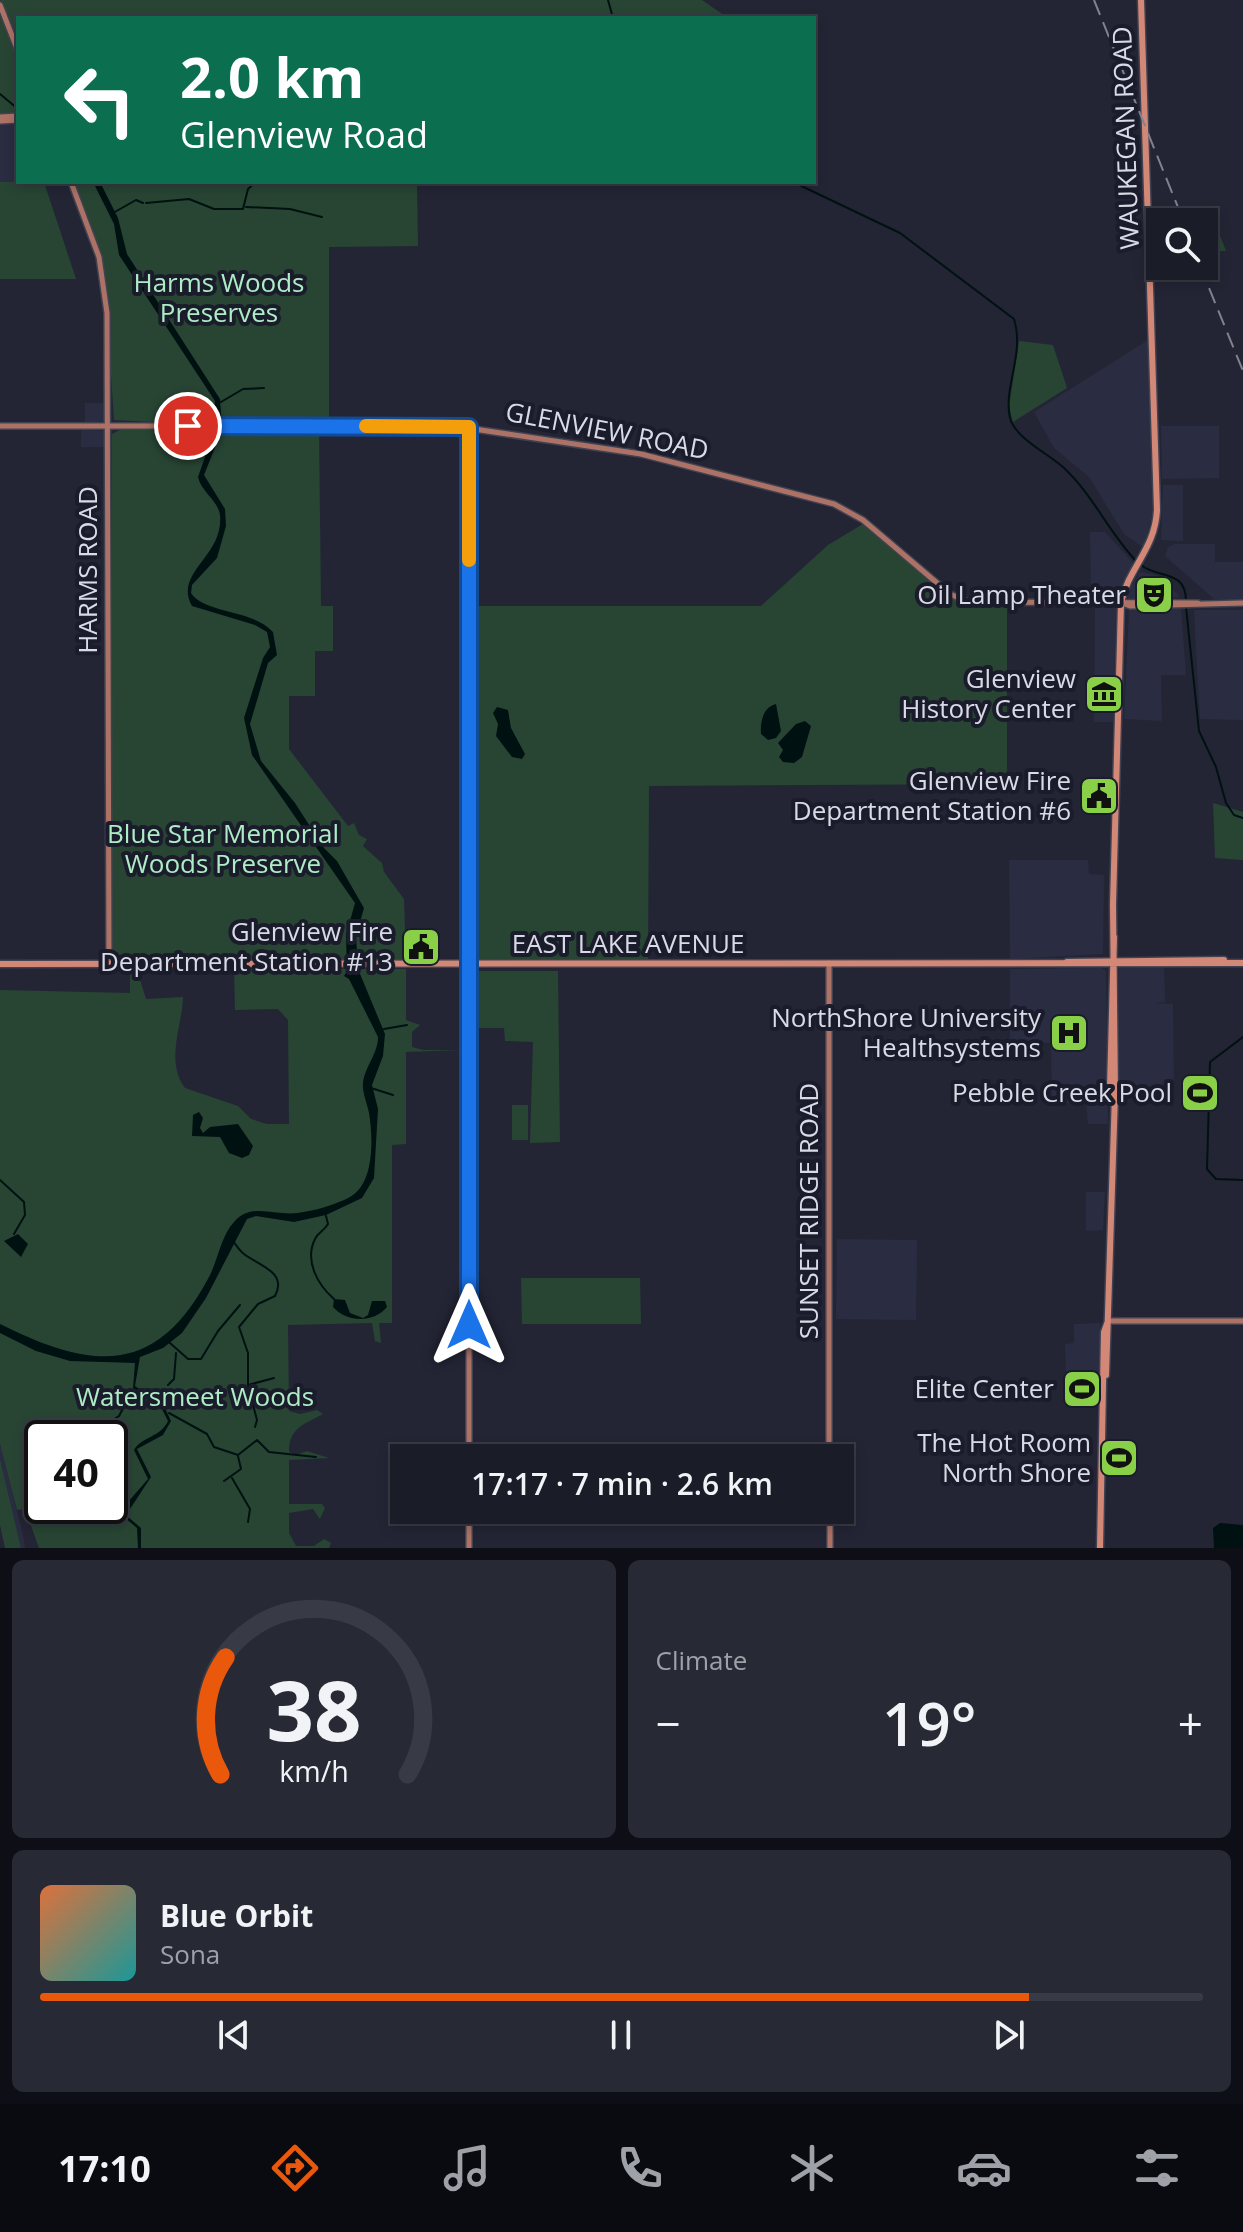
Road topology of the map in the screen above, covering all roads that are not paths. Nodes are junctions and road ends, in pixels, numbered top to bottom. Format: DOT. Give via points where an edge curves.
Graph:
graph roads {
  1 [pos="1141,0"];
  2 [pos="0,5"];
  3 [pos="16,46"];
  4 [pos="72,184"];
  5 [pos="0,426"];
  6 [pos="108,426"];
  7 [pos="469,427"];
  8 [pos="1121,603"];
  9 [pos="1243,603"];
  10 [pos="1114,948"];
  11 [pos="1101,962"];
  12 [pos="1113,962"];
  13 [pos="1127,962"];
  14 [pos="1243,962"];
  15 [pos="829,963"];
  16 [pos="0,964"];
  17 [pos="468,964"];
  18 [pos="109,965"];
  19 [pos="1113,977"];
  20 [pos="1108,1321"];
  21 [pos="1243,1321"];
  22 [pos="469,1444"];
  23 [pos="829,1444"];
  24 [pos="469,1524"];
  25 [pos="830,1524"];
  26 [pos="469,1548"];
  27 [pos="830,1548"];
  28 [pos="1100,1548"];
  1 -- 8 [label="main road, WAUKEGAN ROAD" via="1157,504 1154,536"];
  2 -- 3 [label="main road"];
  4 -- 6 [label="main road, HARMS ROAD" via="104,281"];
  5 -- 6 [label="main road, GLENVIEW ROAD"];
  6 -- 7 [label="main road, GLENVIEW ROAD"];
  6 -- 18 [label="main road, HARMS ROAD"];
  7 -- 8 [label="main road, GLENVIEW ROAD" via="651,456 834,504 863,520 950,594 968,602"];
  7 -- 17 [label="main road"];
  8 -- 9 [label="main road, GLENVIEW ROAD"];
  8 -- 10 [label="main road, WAUKEGAN ROAD"];
  10 -- 11 [label="main road"];
  10 -- 12 [label="main road, WAUKEGAN ROAD"];
  10 -- 13 [label="main road"];
  11 -- 12 [label="main road, EAST LAKE AVENUE"];
  11 -- 15 [label="main road, EAST LAKE AVENUE"];
  11 -- 19 [label="main road"];
  12 -- 13 [label="main road, EAST LAKE AVENUE"];
  12 -- 19 [label="main road, WAUKEGAN ROAD"];
  13 -- 14 [label="main road, EAST LAKE AVENUE"];
  13 -- 19 [label="main road"];
  15 -- 17 [label="main road, EAST LAKE AVENUE"];
  15 -- 23 [label="main road, SUNSET RIDGE ROAD"];
  16 -- 18 [label="main road, EAST LAKE AVENUE"];
  17 -- 18 [label="main road, EAST LAKE AVENUE"];
  17 -- 22 [label="main road"];
  19 -- 20 [label="main road, WAUKEGAN ROAD"];
  20 -- 21 [label="main road"];
  20 -- 28 [label="main road, WAUKEGAN ROAD"];
  24 -- 26 [label="main road"];
  25 -- 27 [label="main road"];
}
